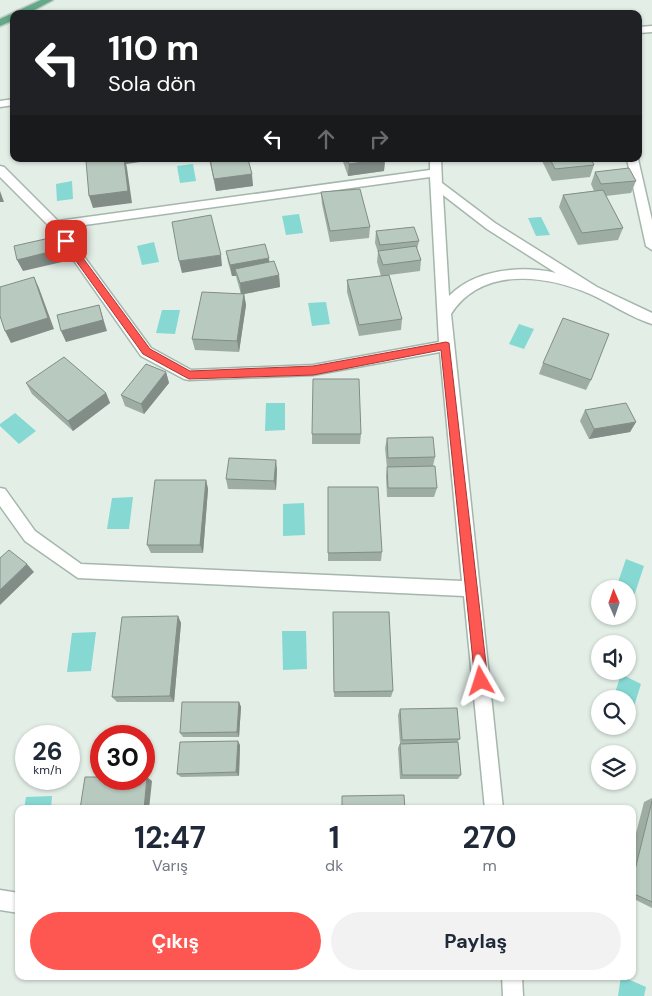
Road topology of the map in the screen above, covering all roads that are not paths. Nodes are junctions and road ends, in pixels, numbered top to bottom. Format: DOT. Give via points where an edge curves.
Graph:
graph roads {
  1 [pos="48,0"];
  2 [pos="27,10"];
  3 [pos="435,162"];
  4 [pos="633,162"];
  5 [pos="0,170"];
  6 [pos="437,179"];
  7 [pos="55,225"];
  8 [pos="652,246"];
  9 [pos="593,290"];
  10 [pos="443,314"];
  11 [pos="652,319"];
  12 [pos="446,346"];
  13 [pos="0,494"];
  14 [pos="472,589"];
  15 [pos="494,805"];
  16 [pos="0,900"];
  17 [pos="15,902"];
  18 [pos="512,980"];
  19 [pos="514,996"];
  1 -- 2 [label="main road"];
  3 -- 6 [label="street"];
  4 -- 8 [label="street"];
  5 -- 7 [label="street"];
  6 -- 7 [label="street"];
  6 -- 9 [label="street" via="491,226"];
  6 -- 10 [label="street"];
  7 -- 12 [label="street" via="146,352 189,375 313,370"];
  9 -- 10 [label="street" via="546,275 497,276 477,283 456,297"];
  9 -- 11 [label="street"];
  10 -- 12 [label="street"];
  12 -- 14 [label="street"];
  13 -- 14 [label="street" via="30,536 78,572"];
  14 -- 15 [label="street"];
  16 -- 17 [label="street"];
  18 -- 19 [label="street"];
}
